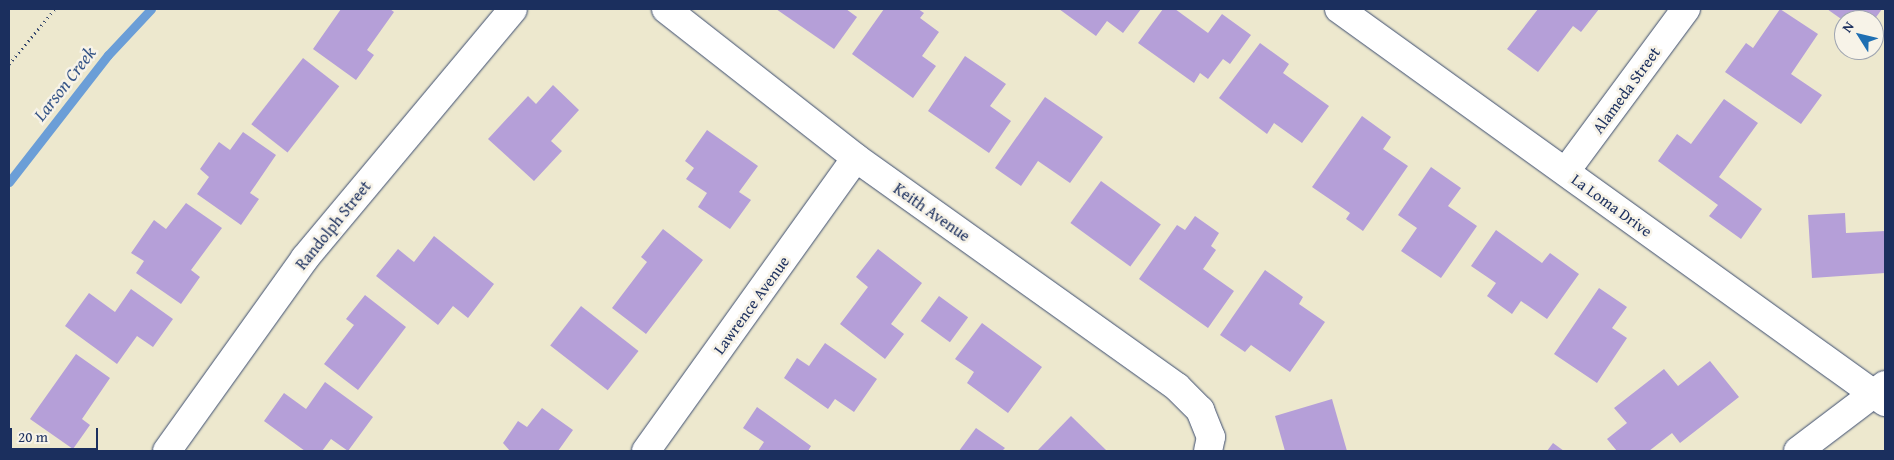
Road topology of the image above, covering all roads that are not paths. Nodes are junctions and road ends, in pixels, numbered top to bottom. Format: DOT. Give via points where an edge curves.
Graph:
graph roads {
  1 [pos="513,9"];
  2 [pos="666,9"];
  3 [pos="1339,9"];
  4 [pos="1686,9"];
  5 [pos="856,158"];
  6 [pos="1566,171"];
  7 [pos="1882,394"];
  8 [pos="167,451"];
  9 [pos="646,451"];
  10 [pos="1208,451"];
  11 [pos="1798,451"];
  1 -- 8 [label="street, Randolph Street" via="305,258"];
  2 -- 5 [label="street, Keith Avenue"];
  3 -- 6 [label="street, La Loma Drive"];
  4 -- 6 [label="street, Alameda Street"];
  5 -- 9 [label="street, Lawrence Avenue"];
  5 -- 10 [label="street, Keith Avenue" via="1177,386 1200,410 1211,438"];
  6 -- 7 [label="street, La Loma Drive"];
  7 -- 11 [label="street"];
}
